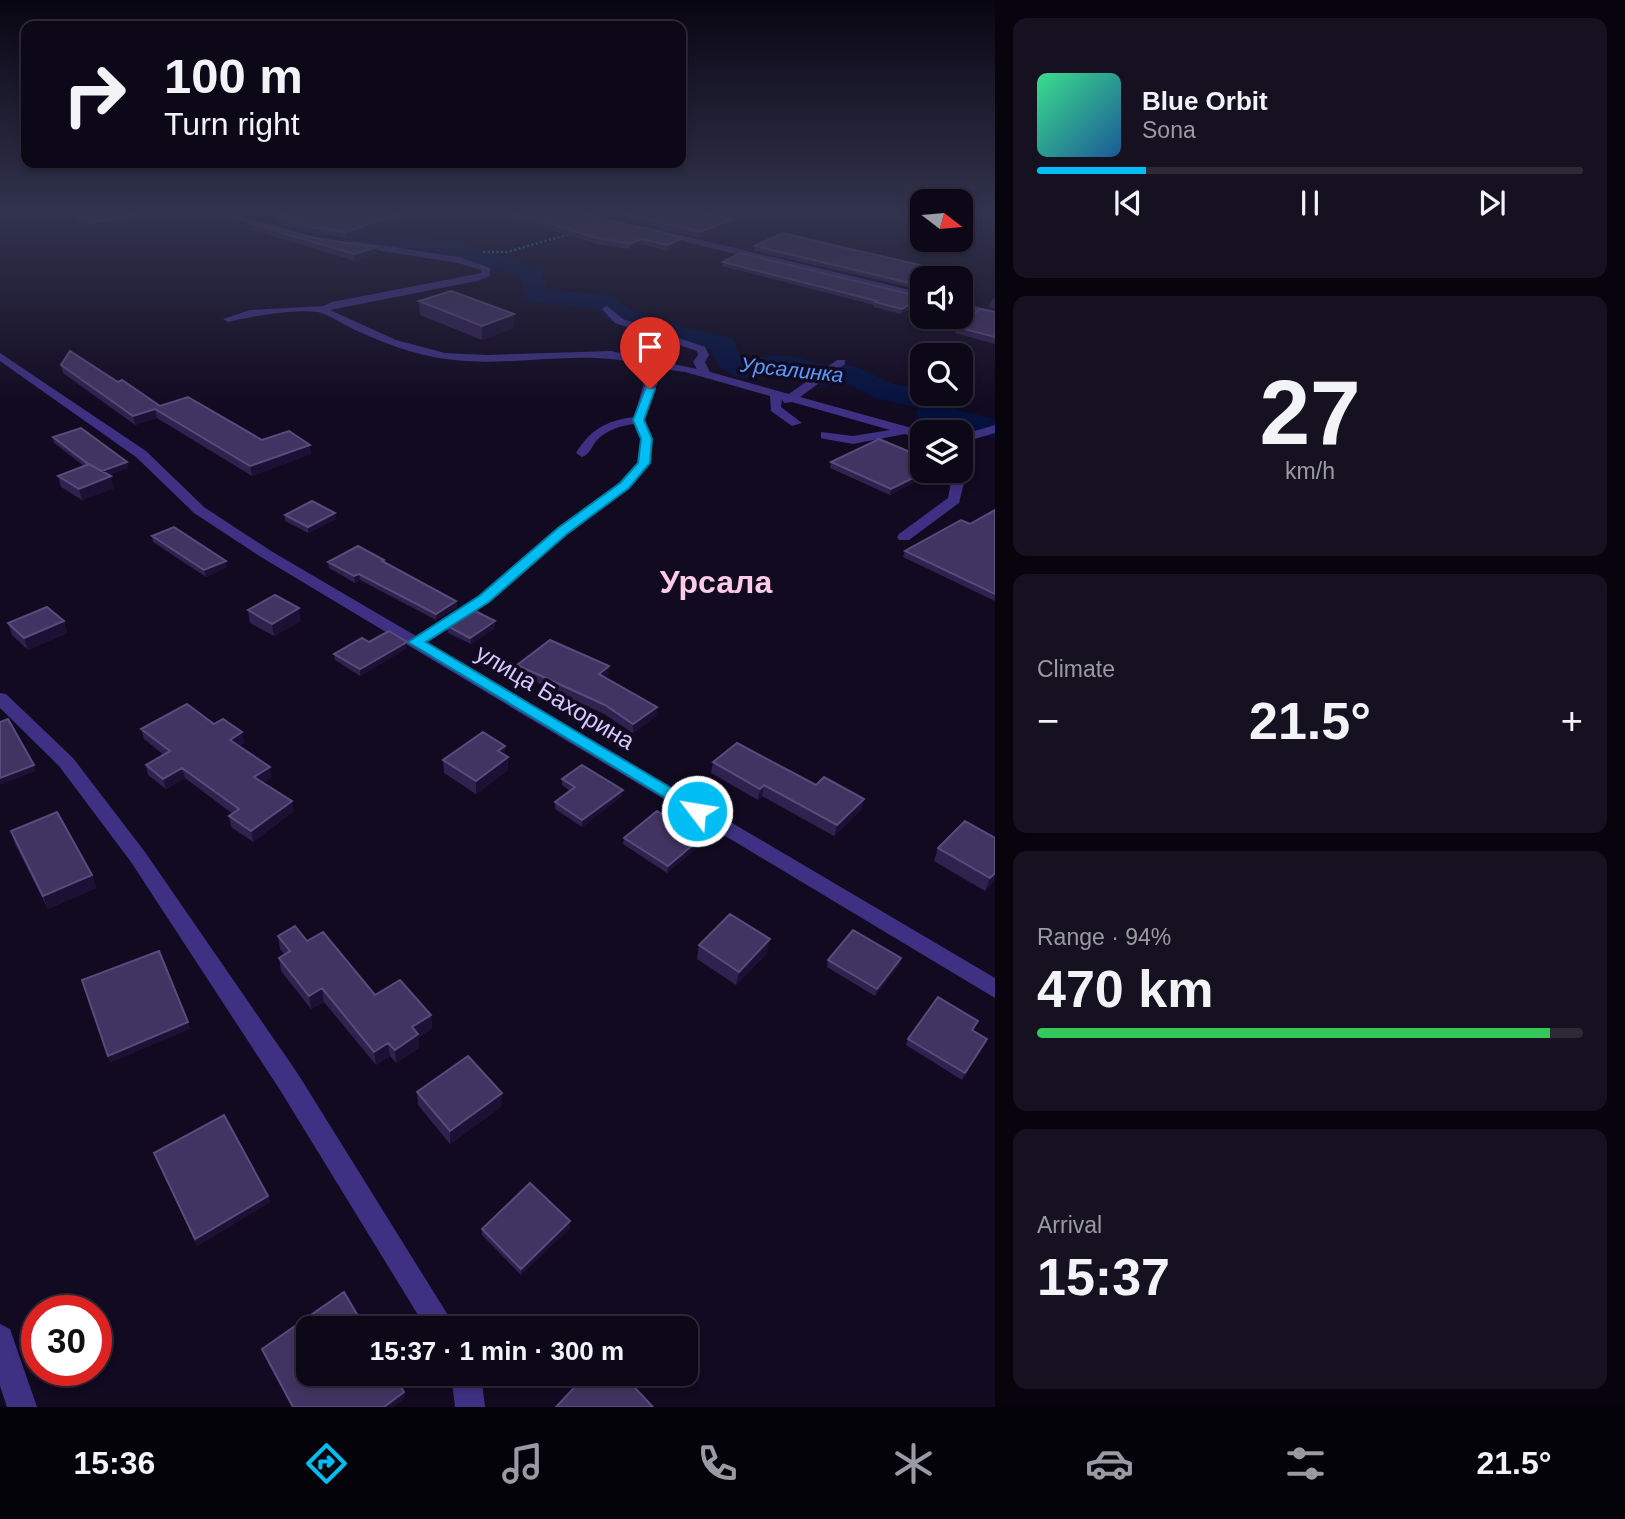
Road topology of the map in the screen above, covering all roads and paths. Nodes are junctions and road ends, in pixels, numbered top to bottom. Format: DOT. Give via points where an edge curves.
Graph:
graph roads {
  1 [pos="477,278"];
  2 [pos="846,278"];
  3 [pos="910,293"];
  4 [pos="326,309"];
  5 [pos="607,309"];
  6 [pos="973,309"];
  7 [pos="995,314"];
  8 [pos="228,319"];
  9 [pos="0,356"];
  10 [pos="841,362"];
  11 [pos="659,365"];
  12 [pos="706,375"];
  13 [pos="776,399"];
  14 [pos="793,399"];
  15 [pos="639,420"];
  16 [pos="796,423"];
  17 [pos="995,429"];
  18 [pos="906,430"];
  19 [pos="910,431"];
  20 [pos="825,435"];
  21 [pos="973,435"];
  22 [pos="582,453"];
  23 [pos="958,483"];
  24 [pos="904,537"];
  25 [pos="416,642"];
  26 [pos="0,698"];
  27 [pos="995,989"];
  28 [pos="435,1316"];
  29 [pos="0,1339"];
  30 [pos="467,1386"];
  31 [pos="22,1407"];
  32 [pos="470,1407"];
  1 -- 4 [label="street"];
  2 -- 3 [label="street"];
  4 -- 8 [label="street" via="250,313"];
  4 -- 11 [label="street" via="326,313 383,339 442,355 495,359 583,354 624,356"];
  5 -- 12 [label="street" via="619,321 701,349 704,355 699,362"];
  6 -- 7 [label="street"];
  9 -- 25 [label="street, улица Бахорина" via="141,454 199,510"];
  10 -- 14 [label="street"];
  11 -- 12 [label="street"];
  11 -- 15 [label="street"];
  12 -- 13 [label="street"];
  13 -- 14 [label="street"];
  13 -- 16 [label="street" via="775,408"];
  14 -- 18 [label="street"];
  15 -- 22 [label="street" via="606,426"];
  15 -- 25 [label="street" via="647,439 644,463 624,485 484,599"];
  17 -- 21 [label="street"];
  18 -- 19 [label="street"];
  18 -- 20 [label="street" via="853,440"];
  23 -- 24 [label="street" via="954,500"];
  25 -- 27 [label="street, улица Бахорина"];
  26 -- 28 [label="street" via="66,762 138,857 289,1082"];
  29 -- 31 [label="street"];
  30 -- 32 [label="street"];
}
